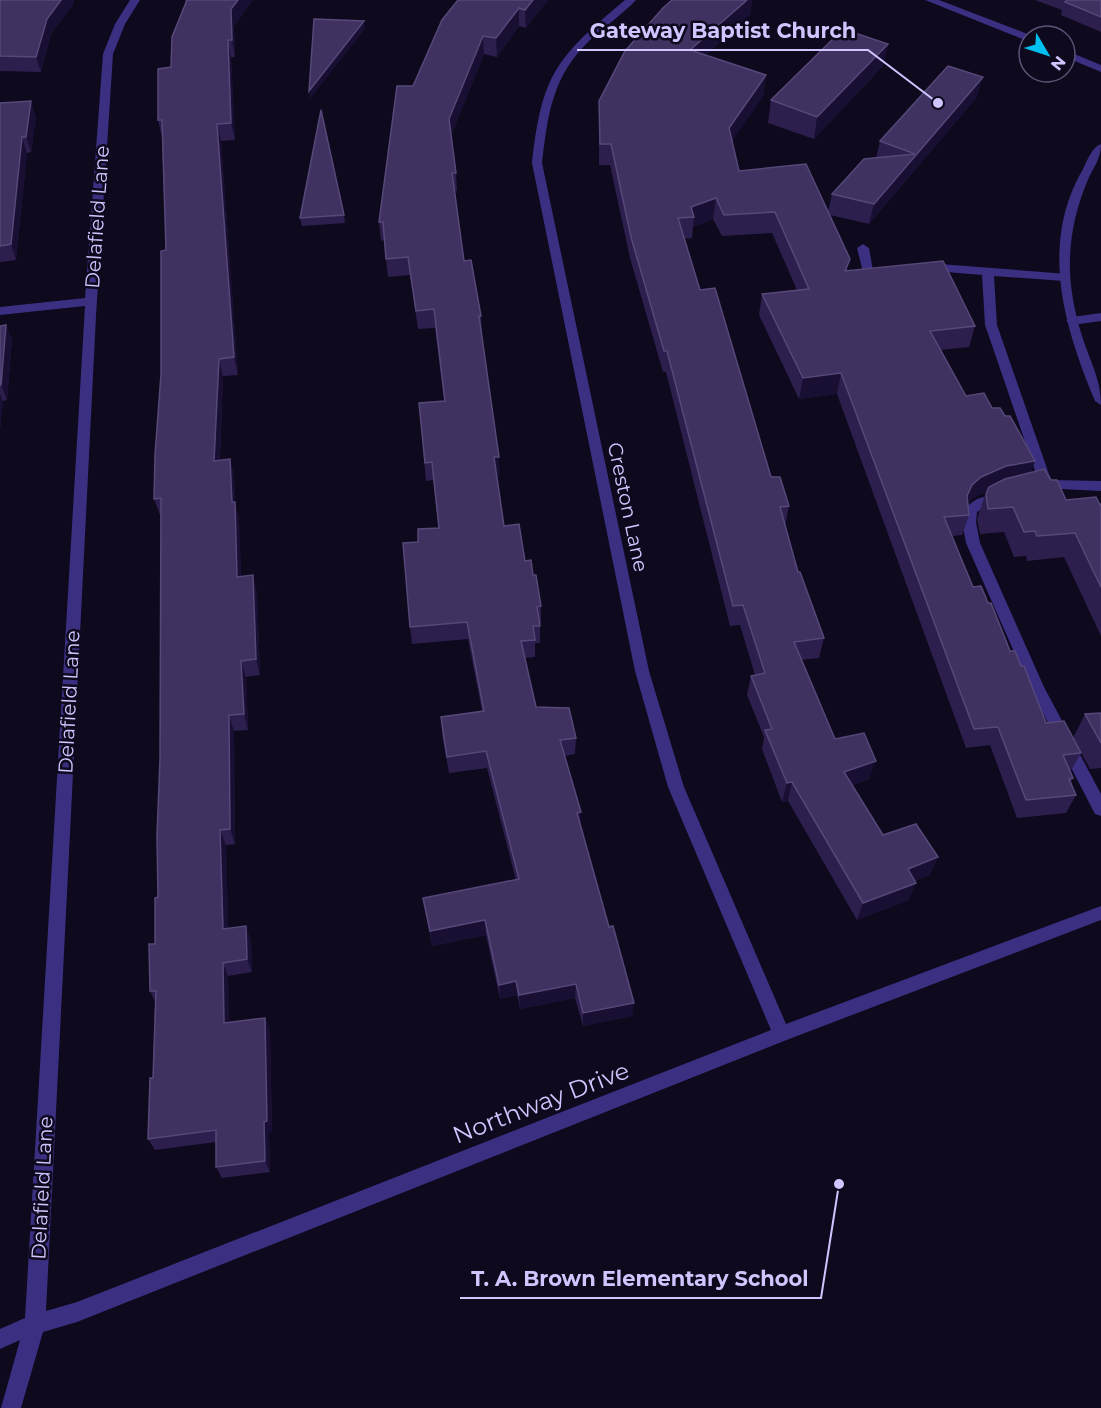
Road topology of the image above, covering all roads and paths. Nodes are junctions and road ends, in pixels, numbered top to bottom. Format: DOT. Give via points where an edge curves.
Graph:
graph roads {
  1 [pos="135,0"];
  2 [pos="632,0"];
  3 [pos="930,0"];
  4 [pos="1017,33"];
  5 [pos="1077,58"];
  6 [pos="1101,69"];
  7 [pos="1101,147"];
  8 [pos="863,248"];
  9 [pos="918,268"];
  10 [pos="988,272"];
  11 [pos="898,273"];
  12 [pos="1064,277"];
  13 [pos="91,301"];
  14 [pos="0,310"];
  15 [pos="1101,317"];
  16 [pos="1072,321"];
  17 [pos="1101,401"];
  18 [pos="1101,486"];
  19 [pos="1013,493"];
  20 [pos="1101,809"];
  21 [pos="1101,913"];
  22 [pos="782,1034"];
  23 [pos="35,1324"];
  24 [pos="0,1339"];
  25 [pos="11,1408"];
  1 -- 13 [label="street, Delafield Lane" via="108,54"];
  2 -- 22 [label="street, Creston Lane" via="578,47 553,84 542,117 537,163 642,671 676,787"];
  3 -- 4 [label="street"];
  5 -- 6 [label="street"];
  7 -- 12 [label="street" via="1073,198 1063,247"];
  8 -- 11 [label="street" via="868,273"];
  9 -- 10 [label="street"];
  10 -- 12 [label="street"];
  10 -- 18 [label="street" via="991,325 1040,486"];
  12 -- 16 [label="street"];
  13 -- 14 [label="street"];
  13 -- 23 [label="street, Delafield Lane"];
  15 -- 16 [label="street"];
  16 -- 17 [label="street"];
  19 -- 20 [label="street" via="980,501 970,511 974,543 1036,688"];
  21 -- 22 [label="street, Northway Drive"];
  22 -- 23 [label="street, Northway Drive" via="78,1312"];
  23 -- 24 [label="street, Northway Drive"];
  23 -- 25 [label="street, Delafield Lane"];
}
